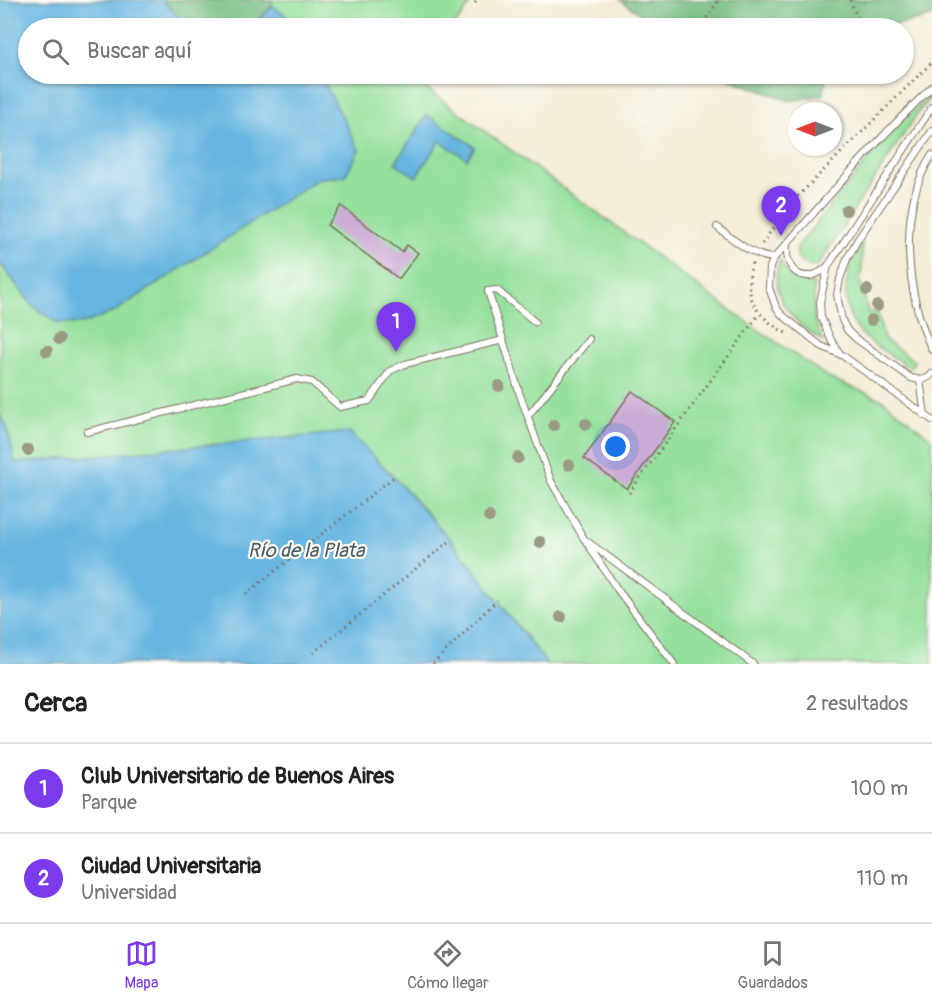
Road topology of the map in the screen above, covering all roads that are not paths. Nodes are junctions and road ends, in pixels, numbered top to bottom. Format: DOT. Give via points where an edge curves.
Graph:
graph roads {
  1 [pos="932,87"];
  2 [pos="932,107"];
  3 [pos="932,131"];
  4 [pos="932,155"];
  5 [pos="717,227"];
  6 [pos="787,243"];
  7 [pos="774,258"];
  8 [pos="828,266"];
  9 [pos="535,322"];
  10 [pos="589,339"];
  11 [pos="503,340"];
  12 [pos="932,350"];
  13 [pos="842,355"];
  14 [pos="932,374"];
  15 [pos="920,380"];
  16 [pos="528,416"];
  17 [pos="925,416"];
  18 [pos="932,420"];
  19 [pos="87,432"];
  20 [pos="584,539"];
  21 [pos="674,664"];
  22 [pos="753,664"];
  1 -- 6 [label="lane" via="882,135"];
  2 -- 8 [label="lane"];
  3 -- 15 [label="lane" via="858,239 847,259 837,295 847,330 911,378"];
  4 -- 12 [label="lane" via="915,194 910,267 919,318"];
  5 -- 7 [label="lane" via="741,246"];
  6 -- 7 [label="lane"];
  6 -- 8 [label="lane" via="786,256 798,274 819,275"];
  7 -- 13 [label="lane" via="769,288 776,307 821,346"];
  8 -- 13 [label="lane" via="820,302 821,317"];
  9 -- 11 [label="lane" via="497,290 488,291"];
  10 -- 16 [label="lane"];
  11 -- 16 [label="lane"];
  11 -- 19 [label="lane" via="405,364 390,371 369,401 340,407 312,382 297,379"];
  13 -- 17 [label="lane"];
  14 -- 15 [label="lane"];
  15 -- 17 [label="lane"];
  16 -- 20 [label="lane" via="551,481"];
  17 -- 18 [label="lane"];
  20 -- 21 [label="lane" via="616,590"];
  20 -- 22 [label="lane"];
}
